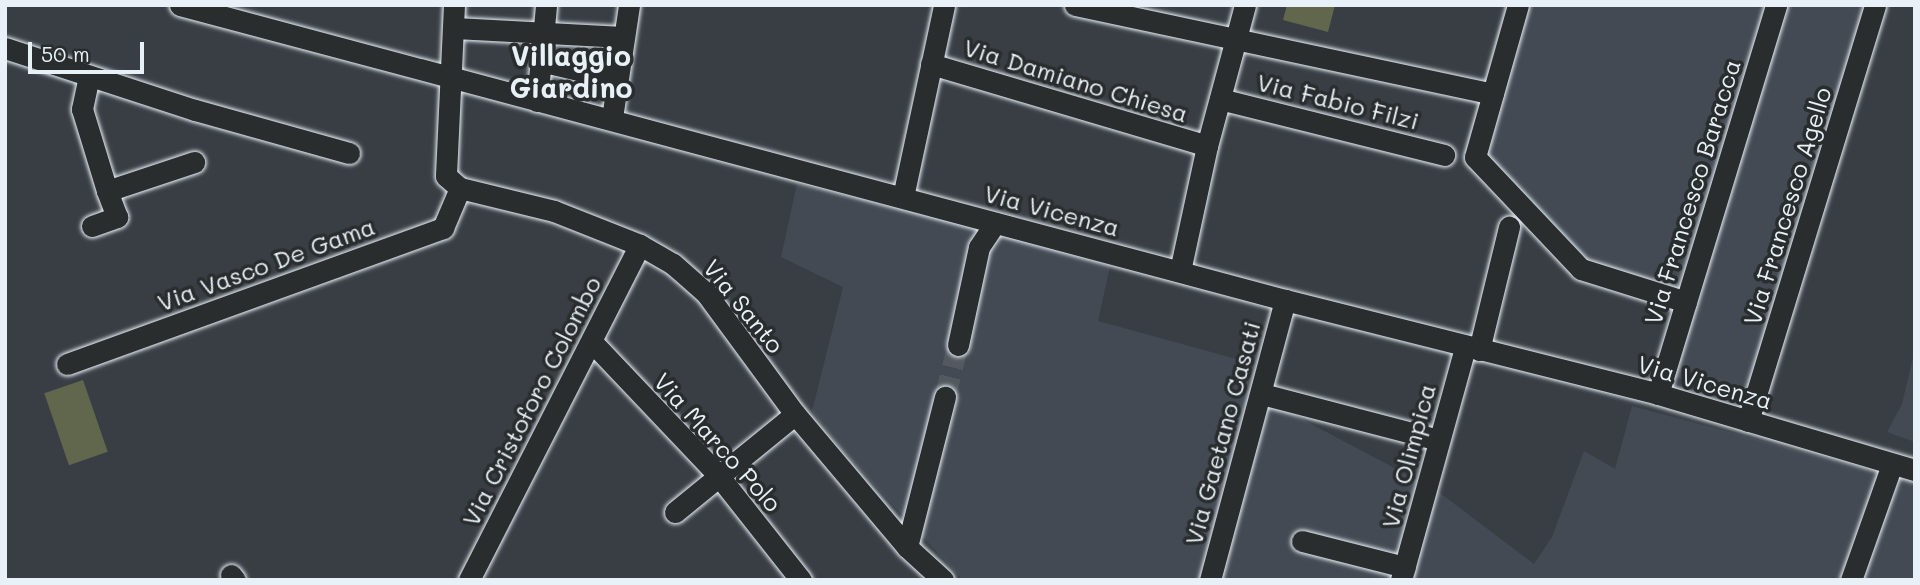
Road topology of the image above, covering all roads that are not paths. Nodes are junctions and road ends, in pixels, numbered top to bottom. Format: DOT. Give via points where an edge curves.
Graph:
graph roads {
  1 [pos="180,5"];
  2 [pos="454,5"];
  3 [pos="546,5"];
  4 [pos="629,5"];
  5 [pos="944,5"];
  6 [pos="1075,5"];
  7 [pos="1245,5"];
  8 [pos="1518,5"];
  9 [pos="1776,5"];
  10 [pos="1875,5"];
  11 [pos="455,28"];
  12 [pos="544,30"];
  13 [pos="623,37"];
  14 [pos="1236,38"];
  15 [pos="5,48"];
  16 [pos="540,61"];
  17 [pos="931,64"];
  18 [pos="89,76"];
  19 [pos="454,79"];
  20 [pos="617,79"];
  21 [pos="1493,94"];
  22 [pos="1220,99"];
  23 [pos="537,101"];
  24 [pos="612,118"];
  25 [pos="1207,146"];
  26 [pos="349,153"];
  27 [pos="1444,155"];
  28 [pos="194,162"];
  29 [pos="460,188"];
  30 [pos="107,191"];
  31 [pos="903,197"];
  32 [pos="995,223"];
  33 [pos="92,226"];
  34 [pos="1509,227"];
  35 [pos="640,245"];
  36 [pos="1180,271"];
  37 [pos="1285,300"];
  38 [pos="1686,302"];
  39 [pos="592,342"];
  40 [pos="958,345"];
  41 [pos="1472,349"];
  42 [pos="66,364"];
  43 [pos="1262,394"];
  44 [pos="1658,394"];
  45 [pos="945,397"];
  46 [pos="795,414"];
  47 [pos="1748,421"];
  48 [pos="1439,440"];
  49 [pos="1892,464"];
  50 [pos="1915,470"];
  51 [pos="718,474"];
  52 [pos="675,512"];
  53 [pos="1302,541"];
  54 [pos="907,547"];
  55 [pos="1403,574"];
  56 [pos="469,580"];
  57 [pos="800,580"];
  58 [pos="943,580"];
  59 [pos="1210,580"];
  60 [pos="1851,580"];
  1 -- 19 [label="street, Via Vicenza"];
  2 -- 11 [label="street"];
  3 -- 12 [label="street"];
  4 -- 13 [label="street"];
  5 -- 17 [label="street"];
  6 -- 14 [label="street"];
  7 -- 14 [label="street"];
  8 -- 21 [label="street"];
  9 -- 38 [label="street, Via Francesco Baracca"];
  10 -- 47 [label="street, Via Francesco Agello"];
  11 -- 12 [label="street"];
  11 -- 19 [label="street"];
  12 -- 13 [label="street"];
  12 -- 16 [label="street"];
  13 -- 20 [label="street"];
  14 -- 21 [label="street"];
  14 -- 22 [label="street"];
  15 -- 18 [label="street"];
  16 -- 20 [label="street"];
  16 -- 23 [label="street"];
  17 -- 25 [label="street, Via Damiano Chiesa"];
  17 -- 31 [label="street"];
  18 -- 26 [label="street"];
  18 -- 30 [label="street" via="82,109"];
  19 -- 23 [label="street, Via Vicenza"];
  19 -- 29 [label="street" via="443,161 446,176"];
  20 -- 24 [label="street"];
  21 -- 38 [label="street" via="1475,157 1581,269"];
  22 -- 25 [label="street"];
  22 -- 27 [label="street, Via Fabio Filzi"];
  23 -- 24 [label="street, Via Vicenza"];
  24 -- 31 [label="street, Via Vicenza"];
  25 -- 36 [label="street"];
  28 -- 30 [label="street"];
  29 -- 35 [label="street, Via Santo" via="554,211"];
  29 -- 42 [label="street, Via Vasco De Gama" via="443,228"];
  30 -- 33 [label="street" via="117,217"];
  31 -- 32 [label="street, Via Vicenza"];
  32 -- 36 [label="street, Via Vicenza"];
  32 -- 40 [label="street" via="979,247"];
  34 -- 41 [label="street"];
  35 -- 39 [label="street, Via Cristoforo Colombo"];
  35 -- 46 [label="street, Via Santo" via="673,264 706,293"];
  36 -- 37 [label="street, Via Vicenza"];
  37 -- 41 [label="street, Via Vicenza"];
  37 -- 43 [label="street, Via Gaetano Casati"];
  38 -- 44 [label="street, Via Francesco Baracca"];
  39 -- 51 [label="street, Via Marco Polo"];
  39 -- 56 [label="street, Via Cristoforo Colombo"];
  41 -- 44 [label="street, Via Vicenza"];
  41 -- 48 [label="street, Via Olimpica"];
  43 -- 48 [label="street"];
  43 -- 59 [label="street, Via Gaetano Casati"];
  44 -- 47 [label="street, Via Vicenza"];
  45 -- 54 [label="street"];
  46 -- 51 [label="street"];
  46 -- 54 [label="street, Via Santo"];
  47 -- 49 [label="street, Via Vicenza"];
  48 -- 55 [label="street, Via Olimpica"];
  49 -- 50 [label="street, Via Vicenza"];
  49 -- 60 [label="street"];
  51 -- 52 [label="street"];
  51 -- 57 [label="street, Via Marco Polo"];
  53 -- 55 [label="street"];
  54 -- 58 [label="street, Via Santo"];
}
